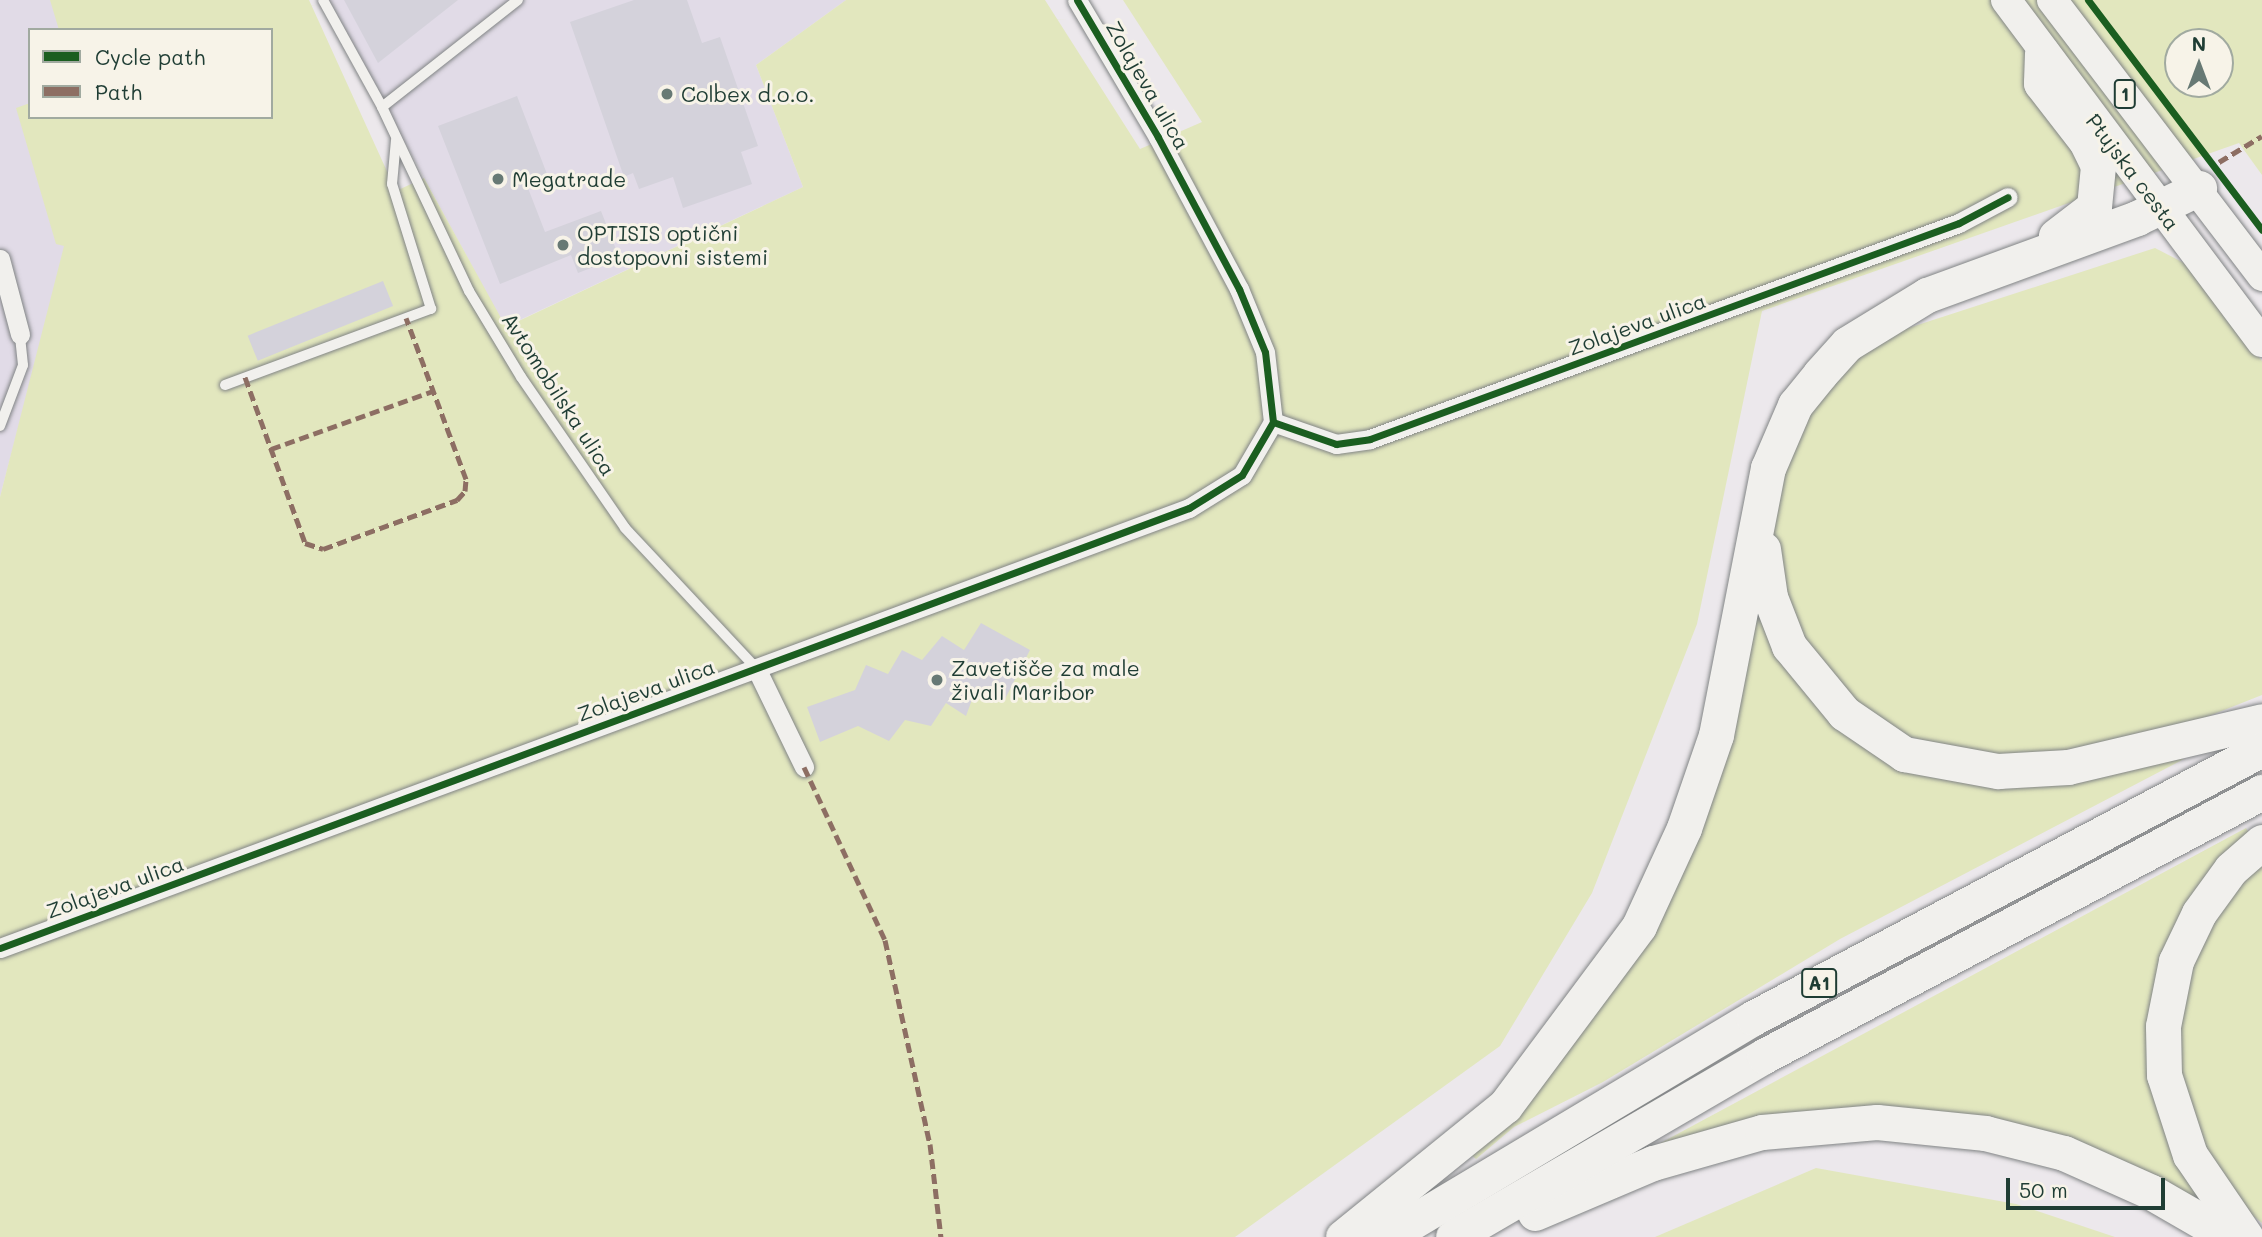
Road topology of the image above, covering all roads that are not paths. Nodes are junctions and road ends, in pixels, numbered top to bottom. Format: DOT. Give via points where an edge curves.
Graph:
graph roads {
  1 [pos="323,0"];
  2 [pos="518,0"];
  3 [pos="1077,0"];
  4 [pos="2006,0"];
  5 [pos="2052,0"];
  6 [pos="2042,53"];
  7 [pos="382,107"];
  8 [pos="396,139"];
  9 [pos="2199,188"];
  10 [pos="2008,197"];
  11 [pos="2161,209"];
  12 [pos="0,259"];
  13 [pos="2019,259"];
  14 [pos="2262,276"];
  15 [pos="20,334"];
  16 [pos="2262,342"];
  17 [pos="225,385"];
  18 [pos="1273,422"];
  19 [pos="0,426"];
  20 [pos="1760,512"];
  21 [pos="756,668"];
  22 [pos="2262,721"];
  23 [pos="2262,749"];
  24 [pos="804,767"];
  25 [pos="2262,792"];
  26 [pos="2262,842"];
  27 [pos="0,948"];
  28 [pos="1343,1237"];
  29 [pos="1387,1237"];
  30 [pos="1453,1237"];
  31 [pos="1478,1237"];
  32 [pos="2229,1237"];
  33 [pos="2246,1237"];
  1 -- 7 [label="lane, Avtomobilska ulica"];
  2 -- 7 [label="lane"];
  3 -- 18 [label="street, Zolajeva ulica" via="1239,289 1265,352"];
  4 -- 6 [label="main road, Ptujska cesta / 1"];
  5 -- 9 [label="main road, Ptujska cesta / 1"];
  6 -- 11 [label="main road, Ptujska cesta / 1"];
  6 -- 13 [label="highway" via="2041,83 2087,141 2098,166 2099,188 2094,207"];
  7 -- 8 [label="lane, Avtomobilska ulica"];
  8 -- 17 [label="lane" via="392,184 431,309"];
  8 -- 21 [label="lane, Avtomobilska ulica" via="469,291 521,377 625,528"];
  9 -- 11 [label="highway"];
  9 -- 14 [label="main road, Ptujska cesta / 1"];
  10 -- 18 [label="street, Zolajeva ulica" via="1959,223 1370,439 1336,444"];
  11 -- 13 [label="highway"];
  11 -- 16 [label="main road, Ptujska cesta / 1"];
  12 -- 15 [label="street"];
  13 -- 20 [label="highway" via="1927,295 1847,344 1795,405 1768,468"];
  15 -- 19 [label="lane" via="23,365"];
  18 -- 21 [label="street, Zolajeva ulica" via="1242,475 1189,508"];
  20 -- 22 [label="highway" via="1770,597 1789,646 1844,713 1904,754 1998,771 2068,767"];
  20 -- 28 [label="highway" via="1716,735 1684,828 1639,926 1505,1106"];
  21 -- 24 [label="street"];
  21 -- 27 [label="street, Zolajeva ulica"];
  23 -- 29 [label="highway, A1" via="1753,1018"];
  25 -- 30 [label="highway, A1" via="1764,1056"];
  26 -- 33 [label="highway" via="2231,869 2199,913 2176,961 2163,1026 2164,1075 2190,1155"];
  31 -- 32 [label="highway" via="1653,1163 1762,1132 1877,1122 1984,1133 2064,1153 2151,1192"];
}
